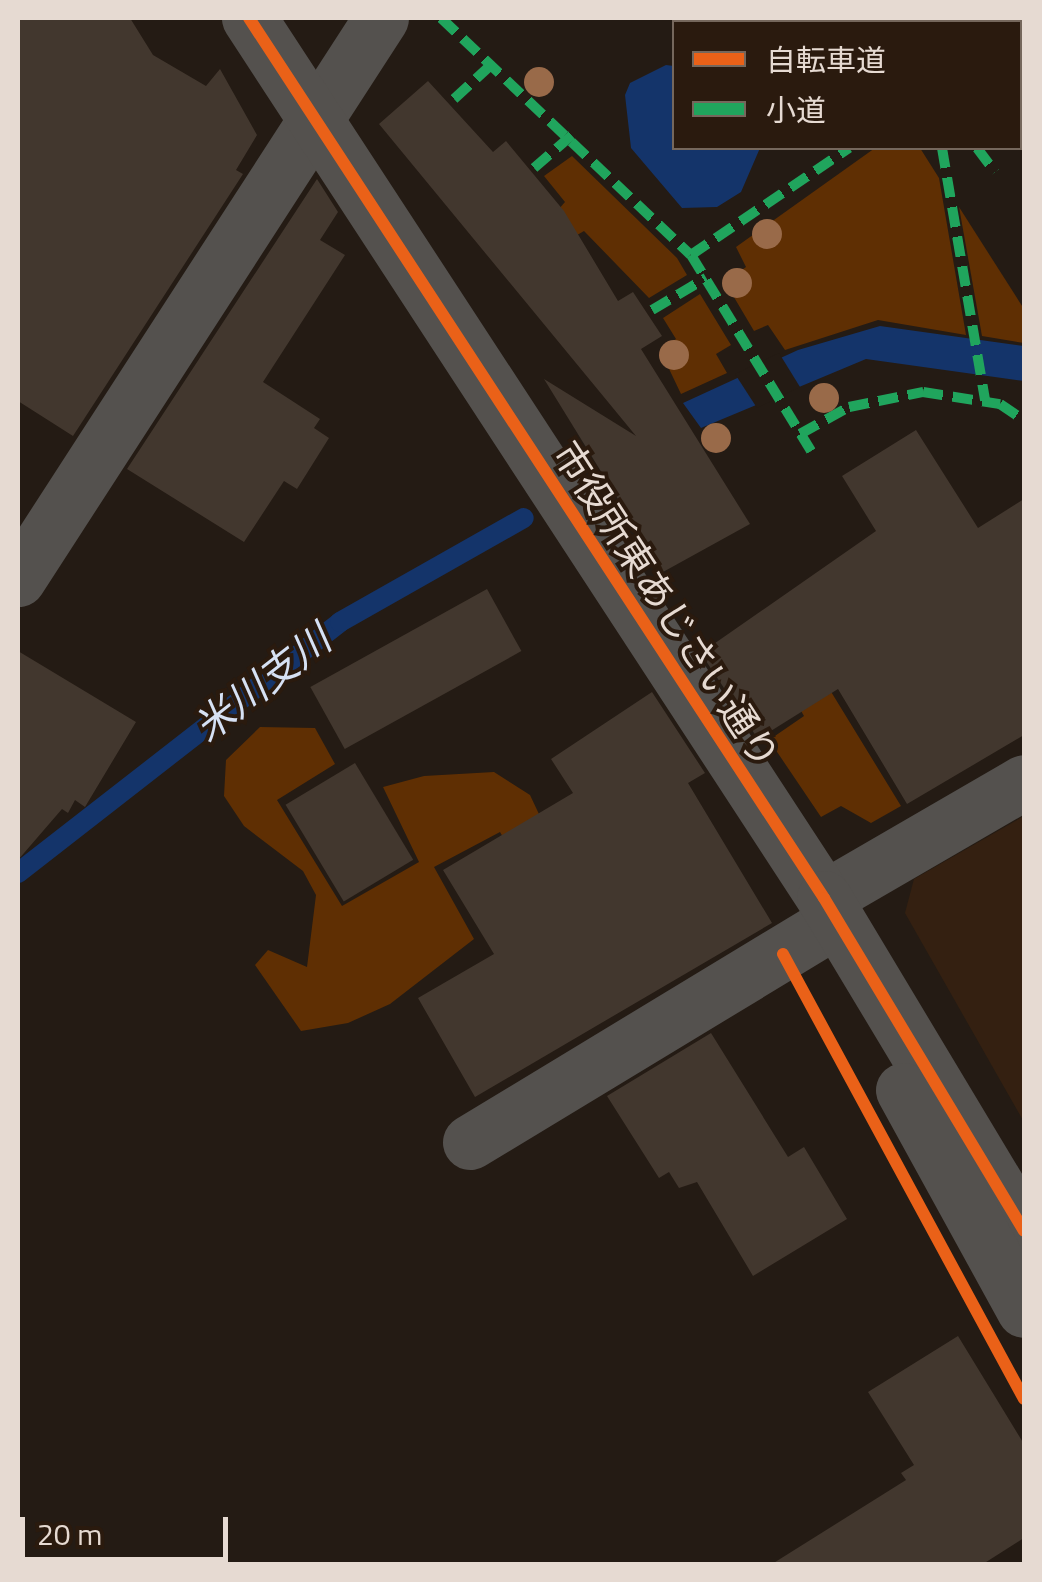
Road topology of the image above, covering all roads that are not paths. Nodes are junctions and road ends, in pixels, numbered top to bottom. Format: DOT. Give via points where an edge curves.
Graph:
graph roads {
  1 [pos="248,18"];
  2 [pos="381,18"];
  3 [pos="312,124"];
  4 [pos="18,580"];
  5 [pos="1024,782"];
  6 [pos="830,909"];
  7 [pos="470,1142"];
  8 [pos="1024,1231"];
  9 [pos="1024,1310"];
  1 -- 3 [label="street, 市役所東あじさい通り"];
  2 -- 3 [label="street"];
  3 -- 4 [label="street"];
  3 -- 6 [label="street, 市役所東あじさい通り"];
  5 -- 6 [label="street"];
  6 -- 7 [label="street"];
  6 -- 8 [label="street, 市役所東あじさい通り"];
  6 -- 9 [label="street" via="860,999 941,1172"];
}
